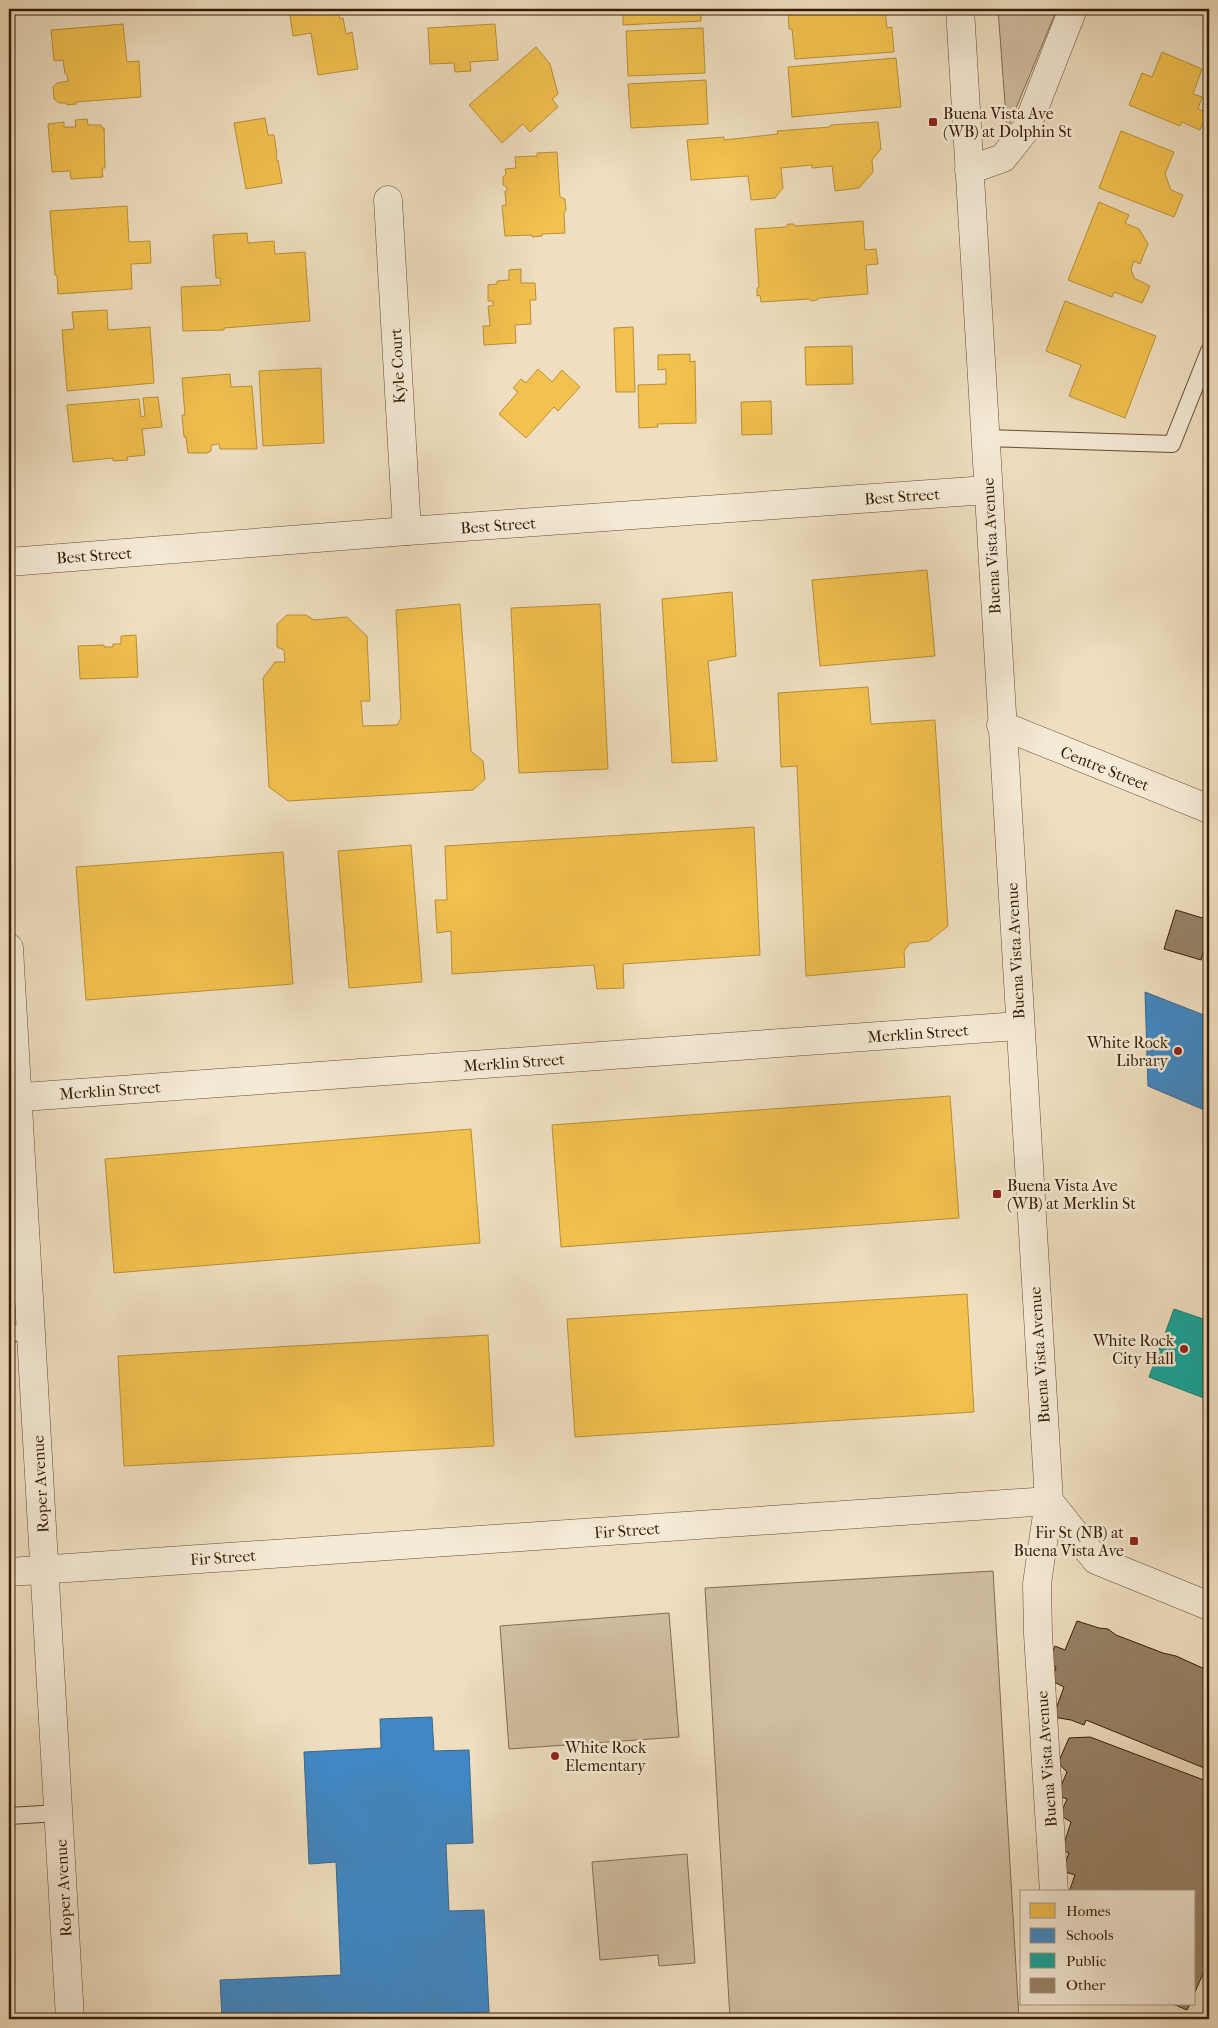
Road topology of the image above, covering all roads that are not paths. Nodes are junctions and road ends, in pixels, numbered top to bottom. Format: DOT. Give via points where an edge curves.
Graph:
graph roads {
  1 [pos="960,9"];
  2 [pos="1072,9"];
  3 [pos="969,170"];
  4 [pos="388,200"];
  5 [pos="1209,351"];
  6 [pos="985,438"];
  7 [pos="987,490"];
  8 [pos="407,531"];
  9 [pos="9,562"];
  10 [pos="1001,725"];
  11 [pos="1209,809"];
  12 [pos="9,948"];
  13 [pos="1019,1026"];
  14 [pos="13,1097"];
  15 [pos="20,1332"];
  16 [pos="1049,1501"];
  17 [pos="45,1569"];
  18 [pos="9,1572"];
  19 [pos="1209,1606"];
  20 [pos="58,1813"];
  21 [pos="9,1816"];
  22 [pos="1054,1890"];
  23 [pos="70,2019"];
  1 -- 3 [label="street, Buena Vista Avenue"];
  2 -- 3 [label="street" via="1026,129 1004,158"];
  3 -- 6 [label="street, Buena Vista Avenue"];
  4 -- 8 [label="street, Kyle Court"];
  5 -- 6 [label="lane" via="1172,444"];
  6 -- 7 [label="street, Buena Vista Avenue"];
  7 -- 8 [label="street, Best Street"];
  7 -- 10 [label="street, Buena Vista Avenue"];
  8 -- 9 [label="street, Best Street"];
  10 -- 11 [label="street, Centre Street"];
  10 -- 13 [label="street, Buena Vista Avenue"];
  12 -- 14 [label="street, Roper Avenue"];
  13 -- 14 [label="street, Merklin Street"];
  13 -- 16 [label="street, Buena Vista Avenue"];
  14 -- 15 [label="street, Roper Avenue"];
  15 -- 17 [label="street, Roper Avenue"];
  16 -- 17 [label="street, Fir Street"];
  16 -- 19 [label="street" via="1096,1560"];
  16 -- 22 [label="street, Buena Vista Avenue" via="1037,1584"];
  17 -- 18 [label="street, Fir Street"];
  17 -- 20 [label="street, Roper Avenue"];
  20 -- 21 [label="lane"];
  20 -- 23 [label="street, Roper Avenue"];
}
